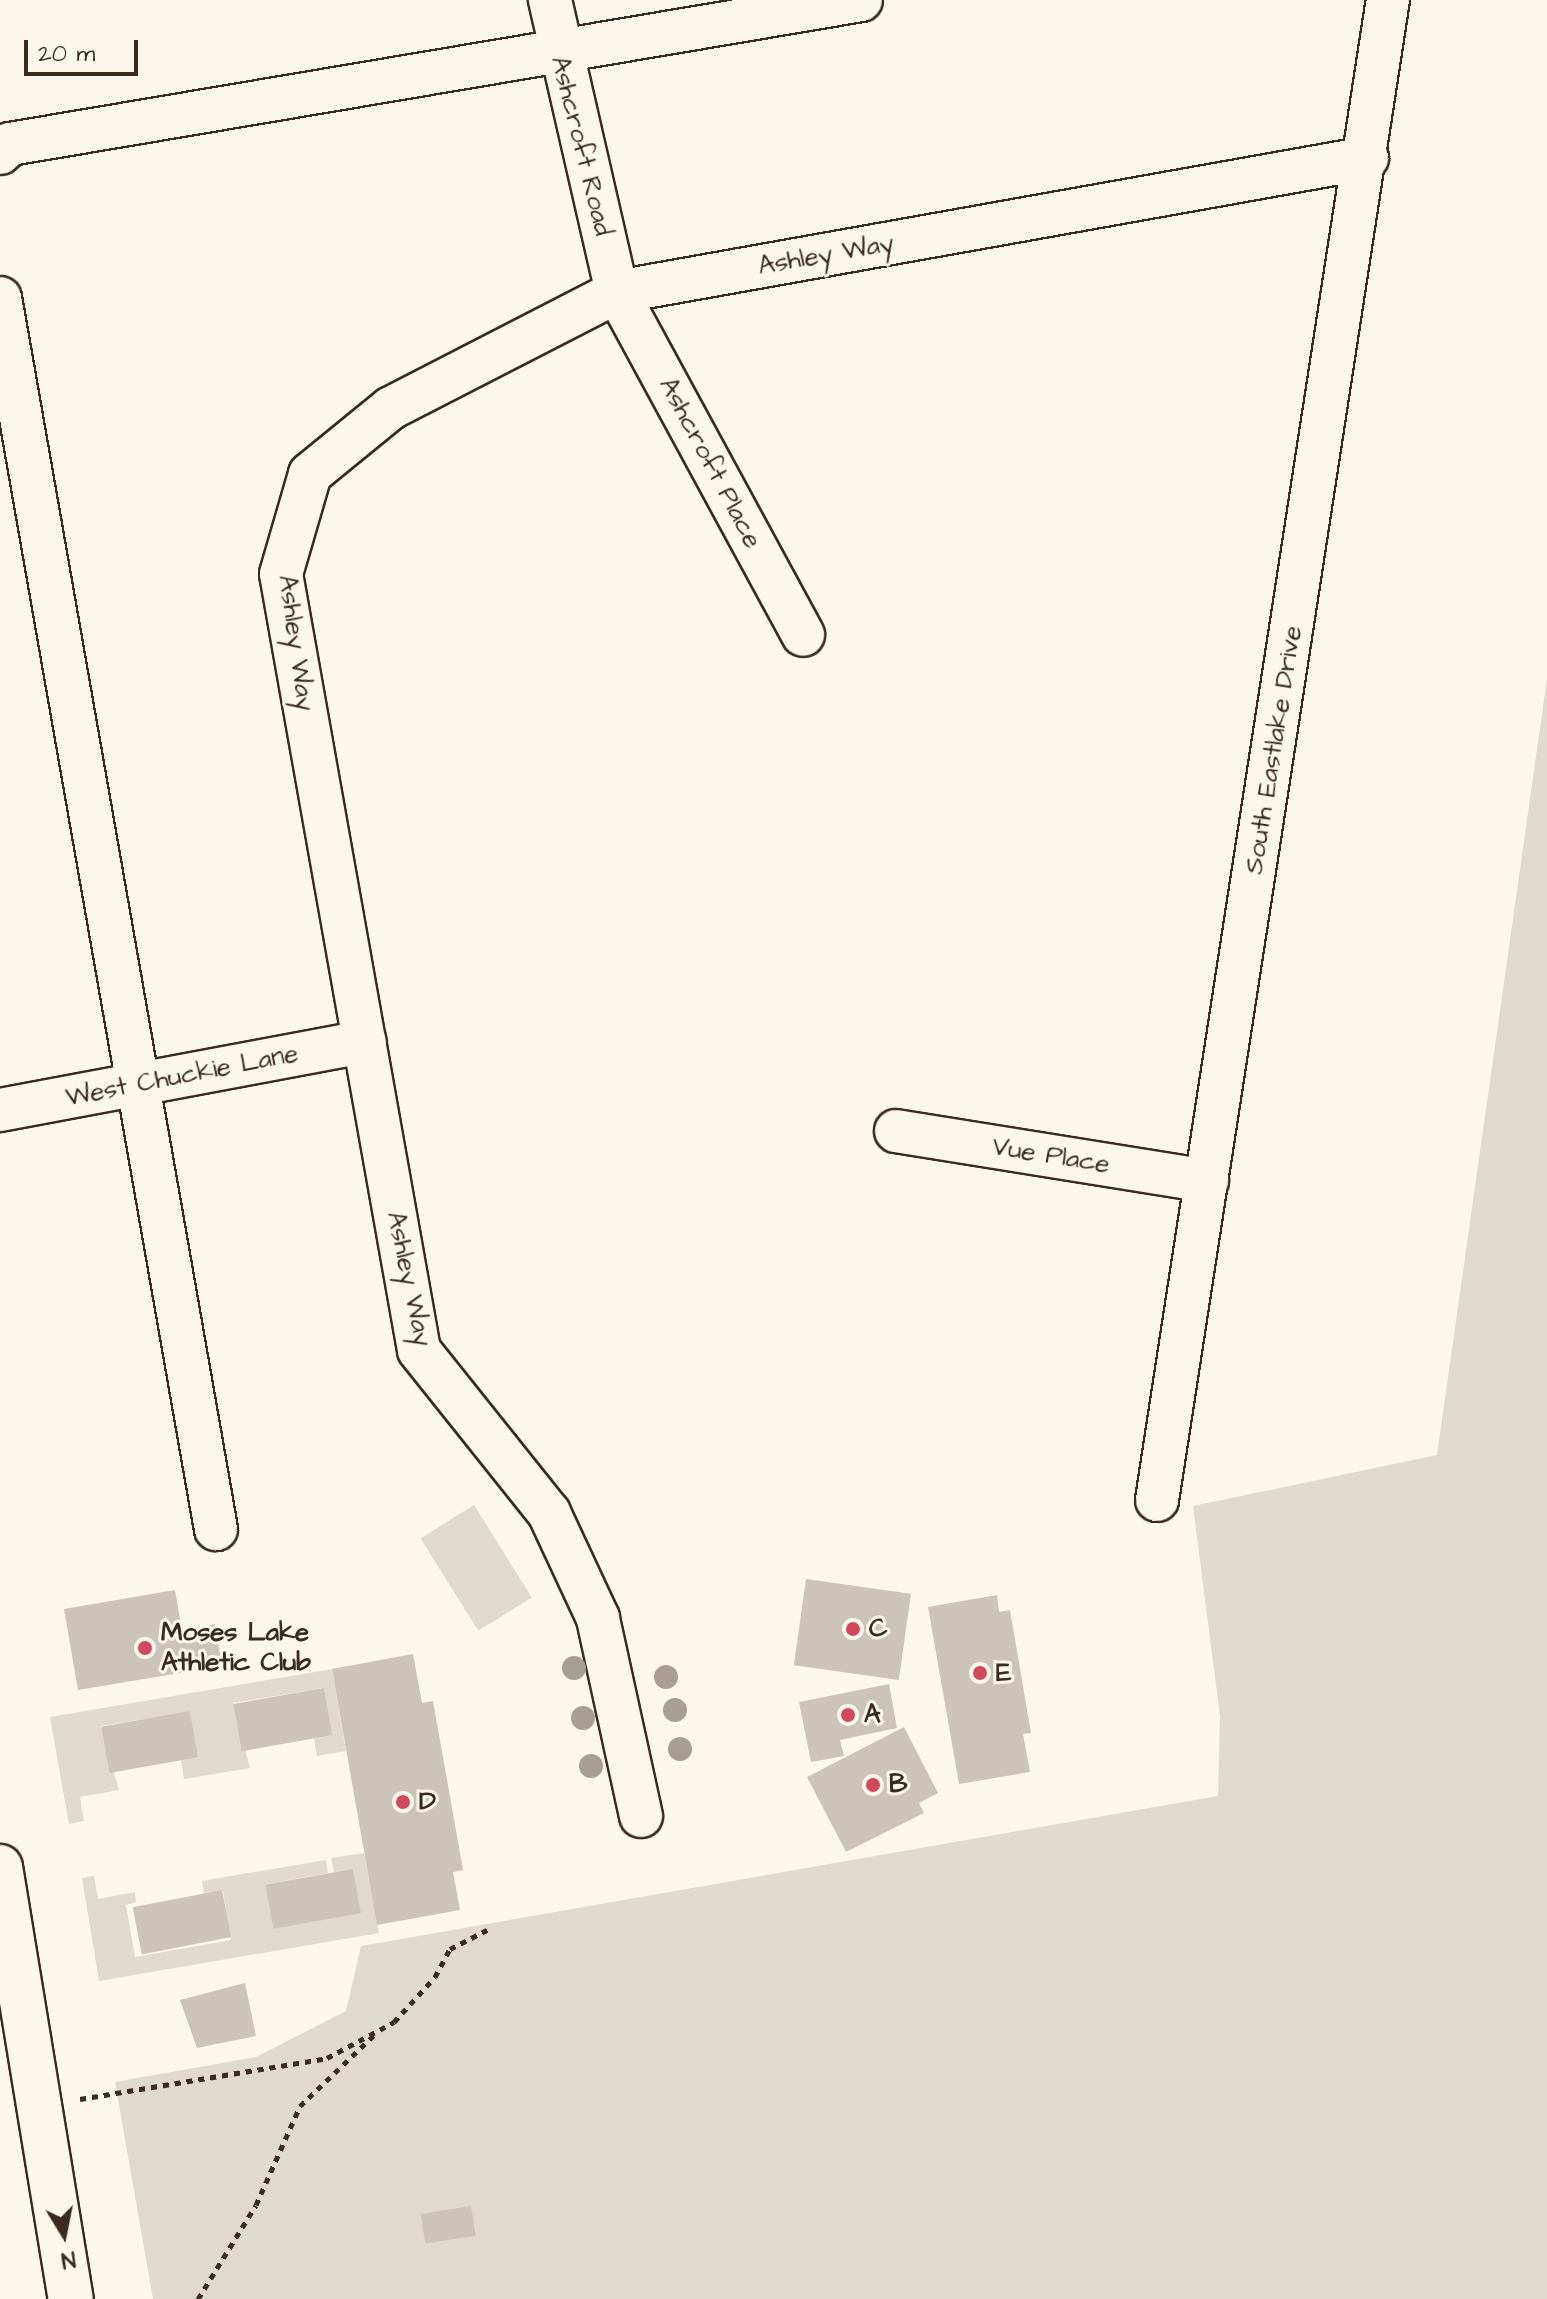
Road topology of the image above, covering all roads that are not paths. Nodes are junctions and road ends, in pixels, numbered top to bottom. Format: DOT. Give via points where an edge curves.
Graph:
graph roads {
  1 [pos="550,0"];
  2 [pos="861,0"];
  3 [pos="1388,0"];
  4 [pos="558,56"];
  5 [pos="0,153"];
  6 [pos="1367,158"];
  7 [pos="617,292"];
  8 [pos="0,298"];
  9 [pos="803,635"];
  10 [pos="365,1042"];
  11 [pos="137,1085"];
  12 [pos="0,1110"];
  13 [pos="896,1131"];
  14 [pos="1207,1181"];
  15 [pos="1157,1500"];
  16 [pos="216,1529"];
  17 [pos="641,1816"];
  18 [pos="0,1867"];
  19 [pos="71,2299"];
  1 -- 4 [label="street, Ashcroft Road"];
  2 -- 4 [label="street"];
  3 -- 6 [label="street, South Eastlake Drive"];
  4 -- 5 [label="street" via="10,144"];
  4 -- 7 [label="street, Ashcroft Road"];
  6 -- 7 [label="street, Ashley Way"];
  6 -- 14 [label="street, South Eastlake Drive"];
  7 -- 9 [label="street, Ashcroft Place"];
  7 -- 10 [label="street, Ashley Way" via="391,408 310,474 281,574"];
  8 -- 11 [label="street"];
  10 -- 11 [label="street, West Chuckie Lane"];
  10 -- 17 [label="street, Ashley Way" via="419,1350 549,1513 598,1618"];
  11 -- 12 [label="street, West Chuckie Lane"];
  11 -- 16 [label="street"];
  13 -- 14 [label="street, Vue Place"];
  14 -- 15 [label="street, South Eastlake Drive"];
  18 -- 19 [label="main road"];
}
